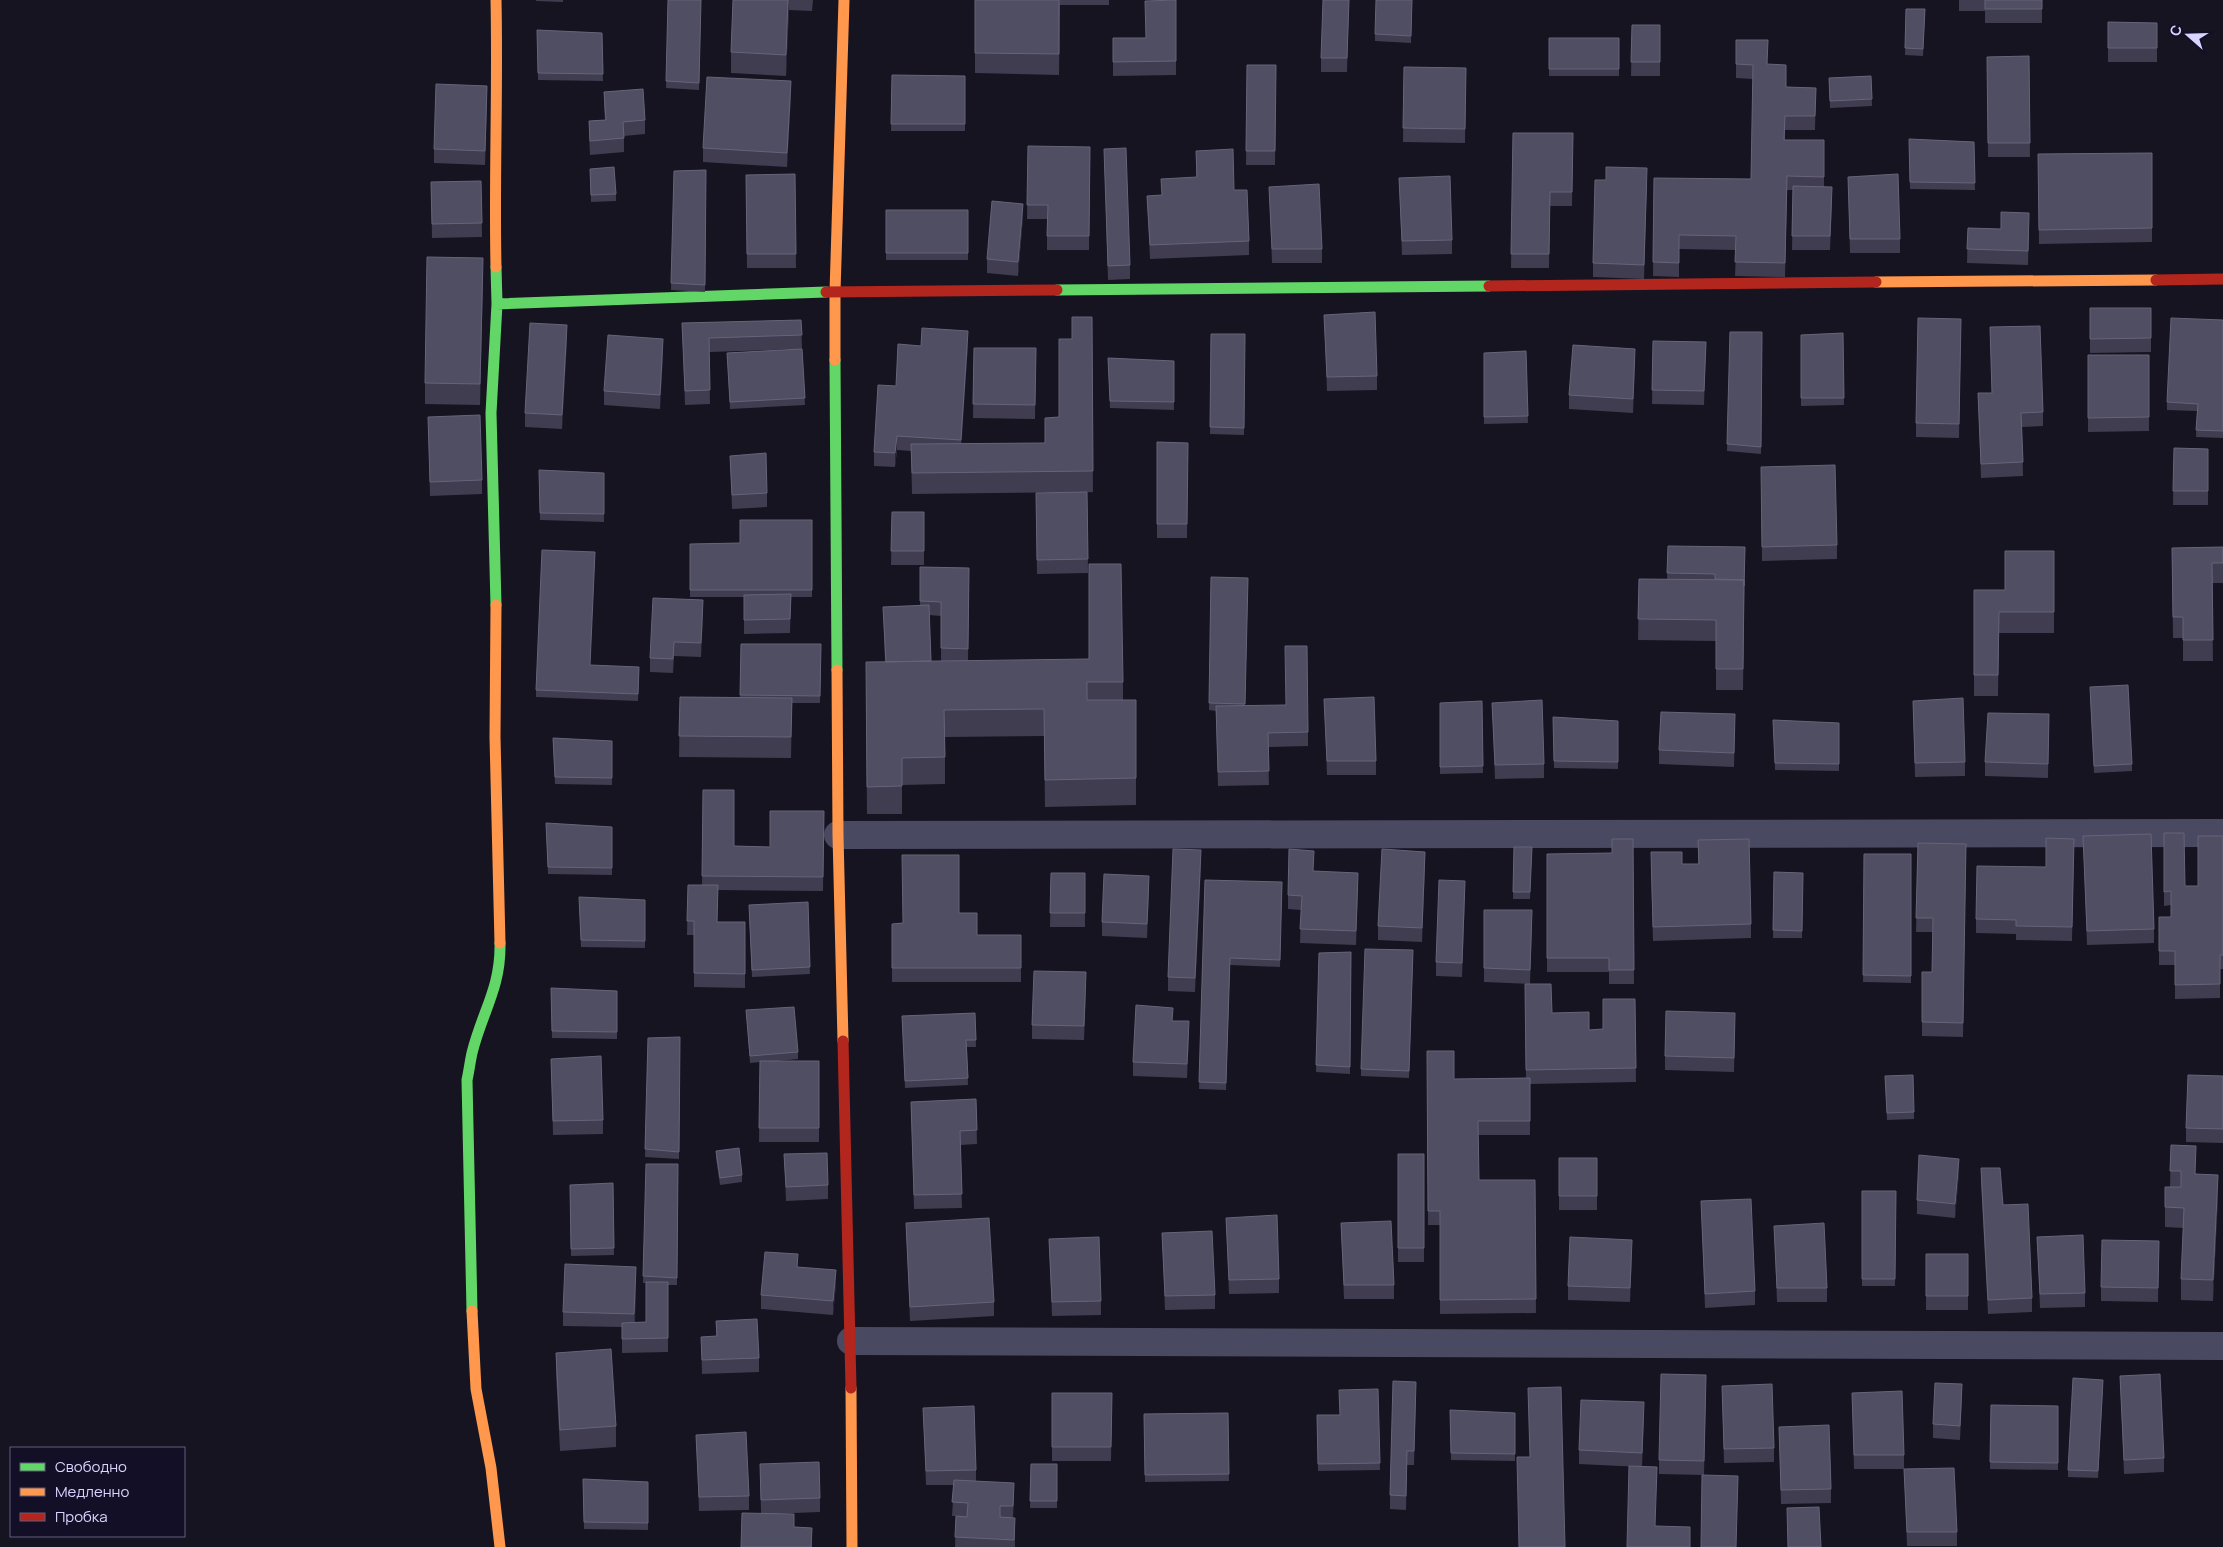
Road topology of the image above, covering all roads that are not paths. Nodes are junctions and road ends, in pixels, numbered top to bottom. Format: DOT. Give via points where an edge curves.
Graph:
graph roads {
  1 [pos="496,0"];
  2 [pos="844,0"];
  3 [pos="2223,279"];
  4 [pos="835,292"];
  5 [pos="497,304"];
  6 [pos="2223,833"];
  7 [pos="838,835"];
  8 [pos="851,1341"];
  9 [pos="2223,1346"];
  10 [pos="500,1547"];
  11 [pos="852,1547"];
  1 -- 5 [label="street"];
  2 -- 4 [label="street"];
  3 -- 4 [label="street"];
  4 -- 5 [label="street"];
  4 -- 7 [label="street"];
  5 -- 10 [label="street" via="491,413 496,565 495,737 500,965 472,1052 467,1080 472,1354"];
  6 -- 7 [label="street"];
  7 -- 8 [label="street"];
  8 -- 9 [label="street"];
  8 -- 11 [label="street"];
}
